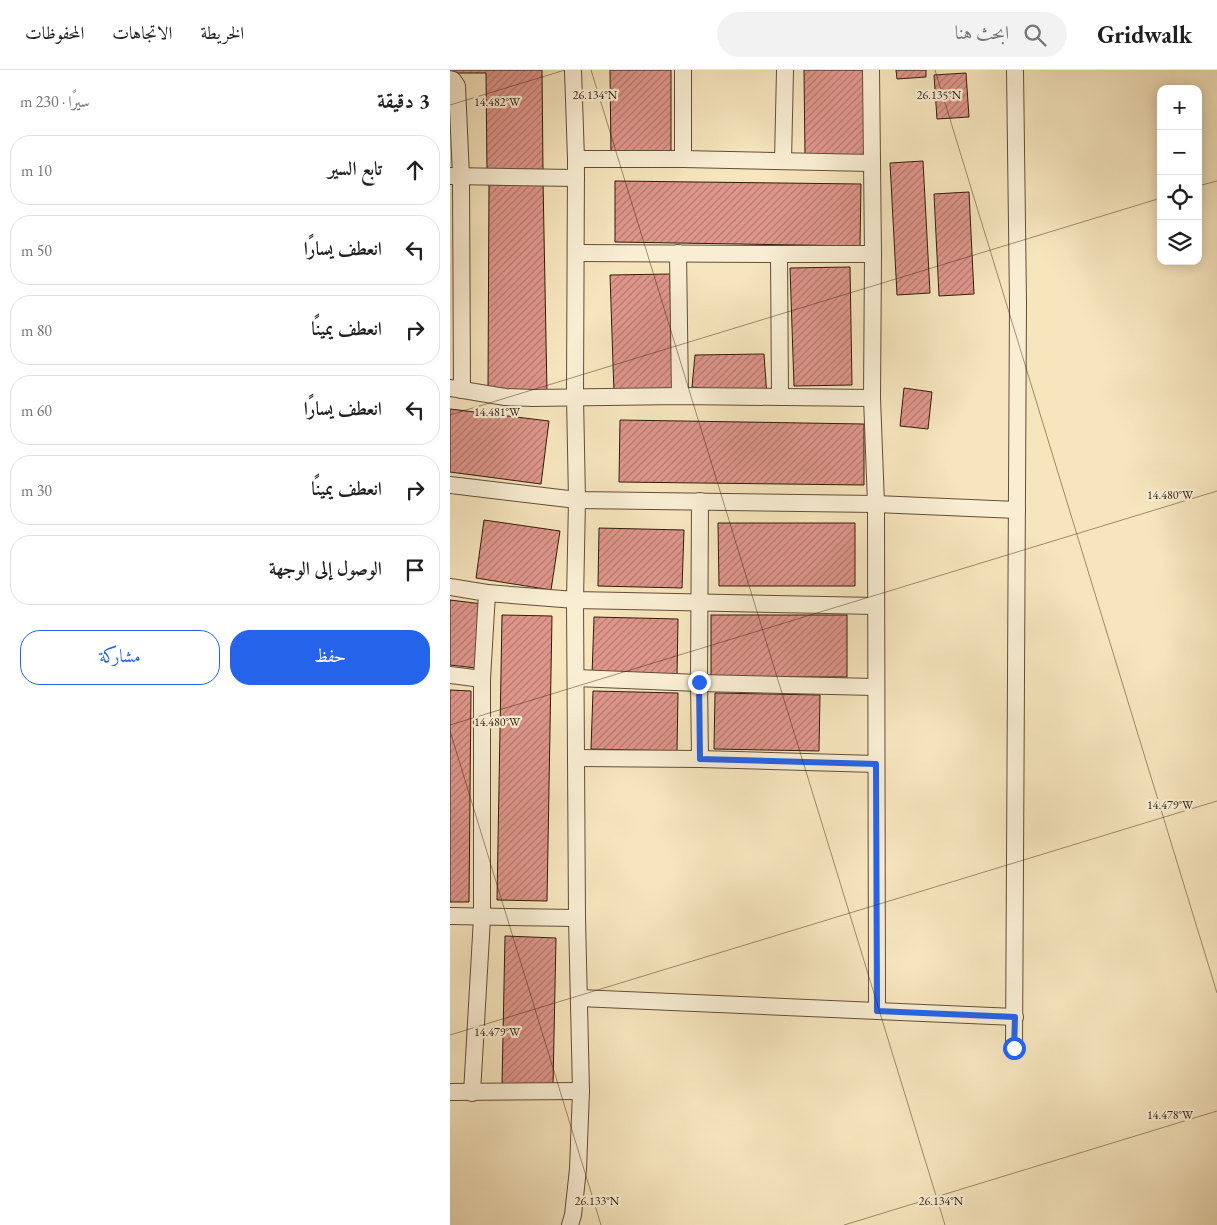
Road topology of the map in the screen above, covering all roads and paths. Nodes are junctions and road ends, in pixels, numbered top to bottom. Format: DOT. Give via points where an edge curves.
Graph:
graph roads {
  1 [pos="573,70"];
  2 [pos="683,70"];
  3 [pos="785,70"];
  4 [pos="871,70"];
  5 [pos="1015,70"];
  6 [pos="450,79"];
  7 [pos="576,159"];
  8 [pos="683,160"];
  9 [pos="783,162"];
  10 [pos="871,163"];
  11 [pos="456,176"];
  12 [pos="576,178"];
  13 [pos="576,252"];
  14 [pos="678,253"];
  15 [pos="779,254"];
  16 [pos="873,254"];
  17 [pos="456,389"];
  18 [pos="680,396"];
  19 [pos="575,397"];
  20 [pos="780,397"];
  21 [pos="872,398"];
  22 [pos="450,485"];
  23 [pos="577,500"];
  24 [pos="700,501"];
  25 [pos="876,504"];
  26 [pos="1017,510"];
  27 [pos="450,587"];
  28 [pos="487,593"];
  29 [pos="575,600"];
  30 [pos="699,603"];
  31 [pos="876,606"];
  32 [pos="450,675"];
  33 [pos="576,678"];
  34 [pos="482,679"];
  35 [pos="699,682"];
  36 [pos="876,687"];
  37 [pos="576,758"];
  38 [pos="700,759"];
  39 [pos="876,764"];
  40 [pos="450,916"];
  41 [pos="482,918"];
  42 [pos="577,918"];
  43 [pos="579,998"];
  44 [pos="877,1011"];
  45 [pos="1015,1017"];
  46 [pos="1014,1048"];
  47 [pos="581,1091"];
  48 [pos="450,1092"];
  49 [pos="472,1093"];
  50 [pos="570,1225"];
  1 -- 7 [label="street"];
  2 -- 8 [label="street"];
  3 -- 9 [label="street"];
  4 -- 10 [label="street"];
  5 -- 26 [label="street"];
  6 -- 11 [label="street" via="457,86"];
  7 -- 8 [label="street"];
  7 -- 12 [label="street"];
  8 -- 9 [label="street"];
  9 -- 10 [label="street"];
  10 -- 16 [label="street"];
  11 -- 12 [label="street"];
  11 -- 17 [label="street"];
  12 -- 13 [label="street"];
  13 -- 14 [label="street"];
  13 -- 19 [label="street"];
  14 -- 15 [label="street"];
  14 -- 18 [label="street"];
  15 -- 16 [label="street"];
  15 -- 20 [label="street"];
  16 -- 21 [label="street"];
  17 -- 19 [label="street" via="514,397"];
  18 -- 19 [label="street"];
  18 -- 20 [label="street"];
  19 -- 23 [label="street"];
  20 -- 21 [label="street"];
  21 -- 25 [label="street"];
  22 -- 23 [label="street"];
  23 -- 24 [label="street"];
  23 -- 29 [label="street"];
  24 -- 25 [label="street"];
  24 -- 30 [label="street"];
  25 -- 26 [label="street"];
  25 -- 31 [label="street"];
  26 -- 45 [label="street"];
  27 -- 28 [label="street"];
  28 -- 29 [label="street"];
  28 -- 34 [label="street"];
  29 -- 30 [label="street"];
  29 -- 33 [label="street"];
  30 -- 31 [label="street"];
  30 -- 35 [label="street"];
  31 -- 36 [label="street"];
  32 -- 34 [label="street"];
  33 -- 35 [label="street"];
  33 -- 37 [label="street"];
  34 -- 41 [label="street"];
  35 -- 36 [label="street"];
  35 -- 38 [label="street"];
  36 -- 39 [label="street"];
  37 -- 38 [label="street"];
  37 -- 42 [label="street"];
  38 -- 39 [label="street"];
  39 -- 44 [label="street"];
  40 -- 41 [label="street"];
  41 -- 42 [label="street"];
  41 -- 49 [label="street"];
  42 -- 43 [label="street"];
  43 -- 44 [label="street"];
  43 -- 47 [label="street"];
  44 -- 45 [label="street"];
  45 -- 46 [label="street"];
  47 -- 49 [label="street"];
  47 -- 50 [label="street" via="578,1170"];
  48 -- 49 [label="street"];
}
